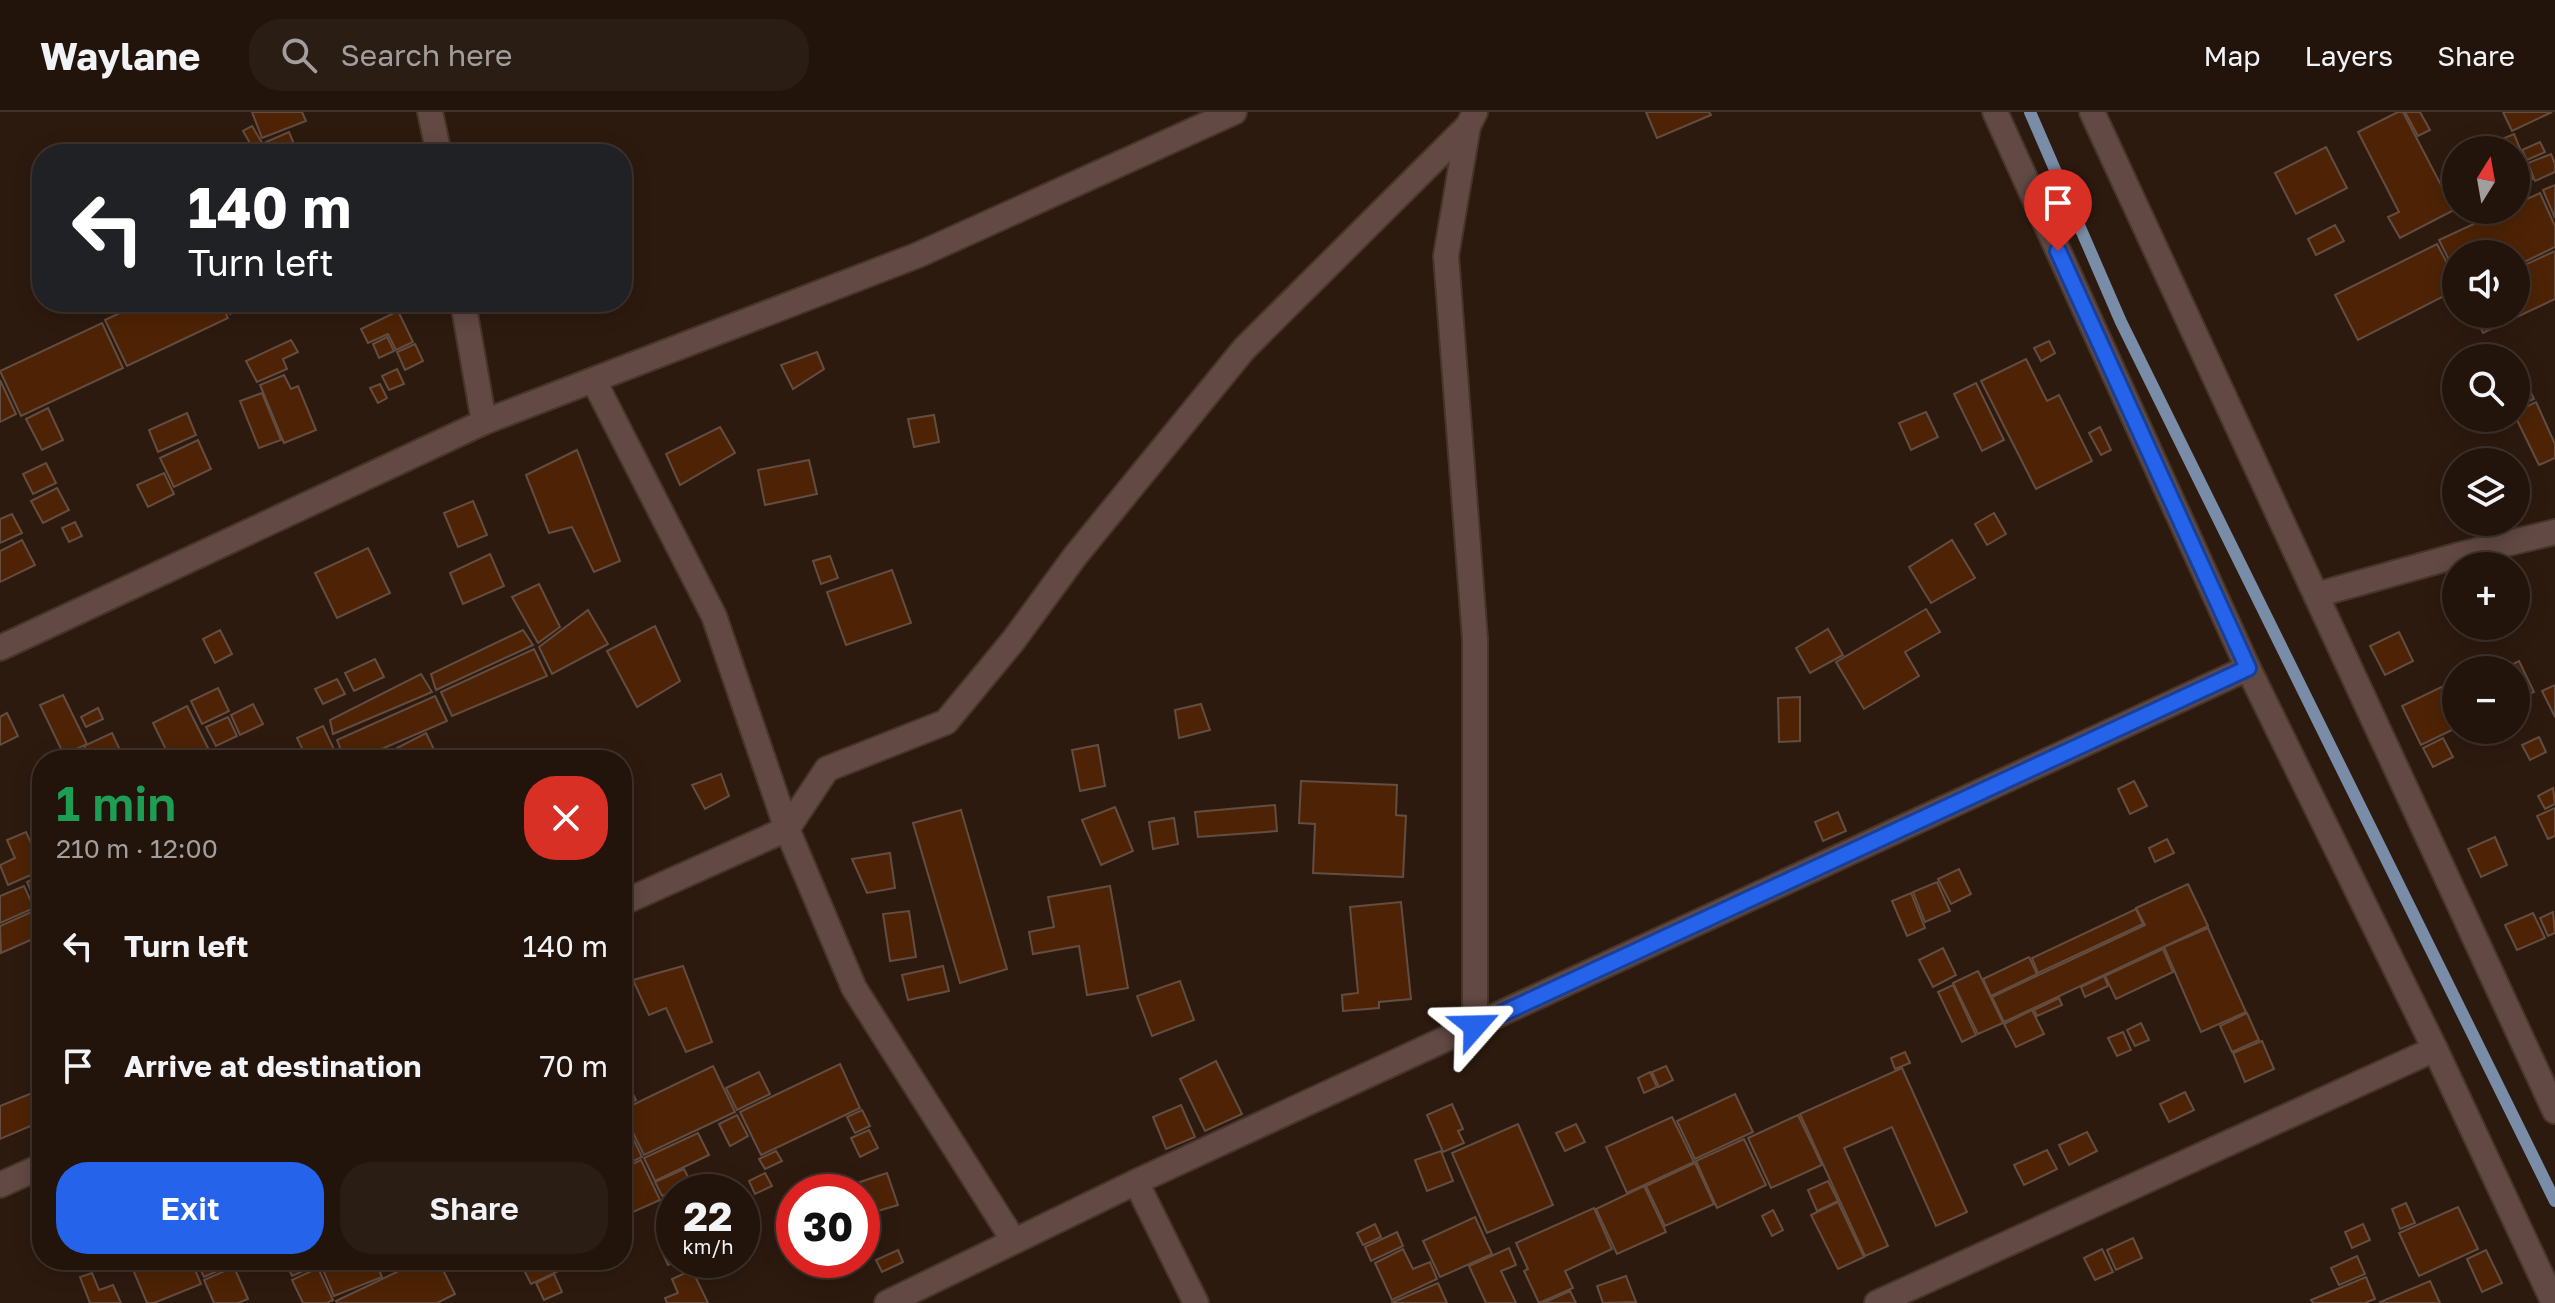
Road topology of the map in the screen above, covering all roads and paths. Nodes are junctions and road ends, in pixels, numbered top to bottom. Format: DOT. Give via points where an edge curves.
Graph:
graph roads {
  1 [pos="430,112"];
  2 [pos="1234,112"];
  3 [pos="1995,112"];
  4 [pos="2092,112"];
  5 [pos="1471,119"];
  6 [pos="437,144"];
  7 [pos="465,312"];
  8 [pos="594,381"];
  9 [pos="484,422"];
  10 [pos="2555,532"];
  11 [pos="2316,595"];
  12 [pos="0,648"];
  13 [pos="2248,668"];
  14 [pos="787,829"];
  15 [pos="632,899"];
  16 [pos="1475,1026"];
  17 [pos="2435,1049"];
  18 [pos="2555,1111"];
  19 [pos="32,1171"];
  20 [pos="1136,1182"];
  21 [pos="0,1185"];
  22 [pos="1014,1241"];
  23 [pos="887,1303"];
  24 [pos="1196,1303"];
  25 [pos="1877,1303"];
  26 [pos="2554,1303"];
  1 -- 6 [label="street"];
  2 -- 8 [label="street" via="918,255"];
  3 -- 13 [label="street"];
  4 -- 11 [label="street"];
  5 -- 14 [label="street" via="1244,349 946,722 827,769"];
  5 -- 16 [label="street" via="1446,256 1475,639"];
  7 -- 9 [label="street"];
  8 -- 9 [label="street"];
  8 -- 14 [label="street" via="714,616"];
  9 -- 12 [label="street"];
  10 -- 11 [label="street"];
  11 -- 18 [label="street"];
  13 -- 16 [label="street"];
  13 -- 17 [label="street"];
  14 -- 15 [label="street"];
  14 -- 22 [label="street" via="854,988"];
  16 -- 20 [label="street"];
  17 -- 25 [label="street"];
  17 -- 26 [label="street"];
  19 -- 21 [label="street"];
  20 -- 22 [label="street"];
  20 -- 24 [label="street"];
  22 -- 23 [label="street"];
}
